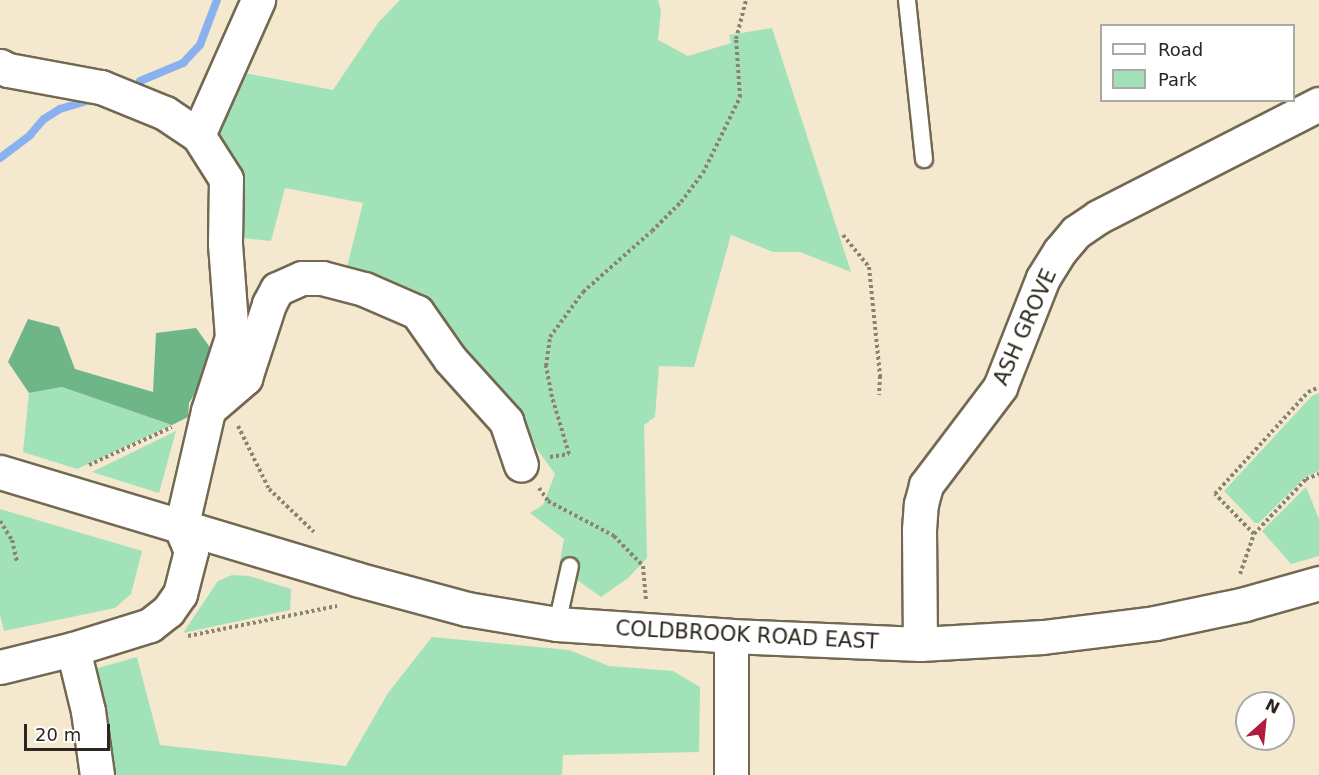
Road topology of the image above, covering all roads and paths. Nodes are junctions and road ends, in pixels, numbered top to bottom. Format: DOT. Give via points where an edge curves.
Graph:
graph roads {
  1 [pos="258,0"];
  2 [pos="746,0"];
  3 [pos="907,0"];
  4 [pos="0,66"];
  5 [pos="1319,104"];
  6 [pos="198,135"];
  7 [pos="924,159"];
  8 [pos="843,235"];
  9 [pos="1319,387"];
  10 [pos="879,395"];
  11 [pos="208,411"];
  12 [pos="521,465"];
  13 [pos="0,472"];
  14 [pos="1319,474"];
  15 [pos="0,521"];
  16 [pos="181,528"];
  17 [pos="1254,534"];
  18 [pos="17,561"];
  19 [pos="570,566"];
  20 [pos="644,581"];
  21 [pos="1319,583"];
  22 [pos="349,604"];
  23 [pos="1245,604"];
  24 [pos="557,624"];
  25 [pos="186,636"];
  26 [pos="732,636"];
  27 [pos="920,644"];
  28 [pos="73,649"];
  29 [pos="0,667"];
  30 [pos="97,775"];
  31 [pos="731,775"];
  1 -- 6 [label="street"];
  2 -- 12 [label="path" via="736,39 740,97 704,173 666,217 583,292 550,338 546,366 569,454"];
  3 -- 7 [label="lane"];
  4 -- 6 [label="street" via="101,87 165,113"];
  5 -- 27 [label="street, ASH GROVE" via="1098,217 1076,232 1060,251 1043,278 1000,387 926,485 919,530"];
  6 -- 11 [label="street" via="226,179 225,244 232,337"];
  8 -- 10 [label="path" via="869,267"];
  9 -- 17 [label="path" via="1308,392 1215,495"];
  11 -- 12 [label="street" via="245,378 277,289 302,278 322,278 364,289 417,312 450,359 506,421"];
  11 -- 16 [label="street"];
  12 -- 20 [label="path" via="549,501 614,536 644,566"];
  13 -- 16 [label="street, COLDBROOK ROAD EAST"];
  14 -- 17 [label="path" via="1306,479"];
  15 -- 18 [label="path" via="12,540"];
  16 -- 24 [label="street, COLDBROOK ROAD EAST" via="467,609"];
  16 -- 28 [label="street" via="191,551 180,594 168,611 150,625"];
  17 -- 23 [label="path" via="1239,575"];
  19 -- 24 [label="lane"];
  21 -- 23 [label="street, COLDBROOK ROAD EAST"];
  22 -- 25 [label="path"];
  23 -- 27 [label="street, COLDBROOK ROAD EAST" via="1155,623"];
  24 -- 26 [label="street, COLDBROOK ROAD EAST"];
  26 -- 27 [label="street, COLDBROOK ROAD EAST"];
  26 -- 31 [label="street"];
  28 -- 29 [label="street"];
  28 -- 30 [label="street" via="88,711"];
}
